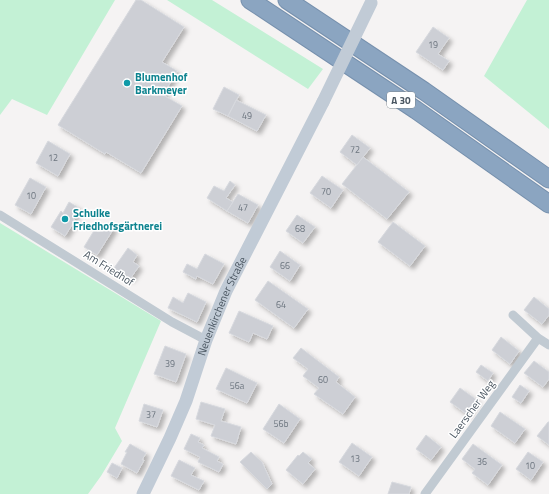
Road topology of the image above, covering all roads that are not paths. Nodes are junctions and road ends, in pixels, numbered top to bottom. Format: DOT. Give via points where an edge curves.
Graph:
graph roads {
  1 [pos="250,0"];
  2 [pos="287,0"];
  3 [pos="372,2"];
  4 [pos="549,179"];
  5 [pos="549,204"];
  6 [pos="0,215"];
  7 [pos="513,315"];
  8 [pos="538,338"];
  9 [pos="206,340"];
  10 [pos="549,345"];
  11 [pos="143,494"];
  12 [pos="425,494"];
  1 -- 5 [label="highway, A 30" via="410,106"];
  2 -- 4 [label="highway, A 30" via="424,91"];
  3 -- 9 [label="main road, Neuenkirchener Straße, bridge" via="226,291"];
  6 -- 9 [label="street, Am Friedhof" via="172,322"];
  7 -- 8 [label="street"];
  8 -- 10 [label="street"];
  8 -- 12 [label="street, Laerscher Weg"];
  9 -- 11 [label="main road, Neuenkirchener Straße" via="186,401"];
}
